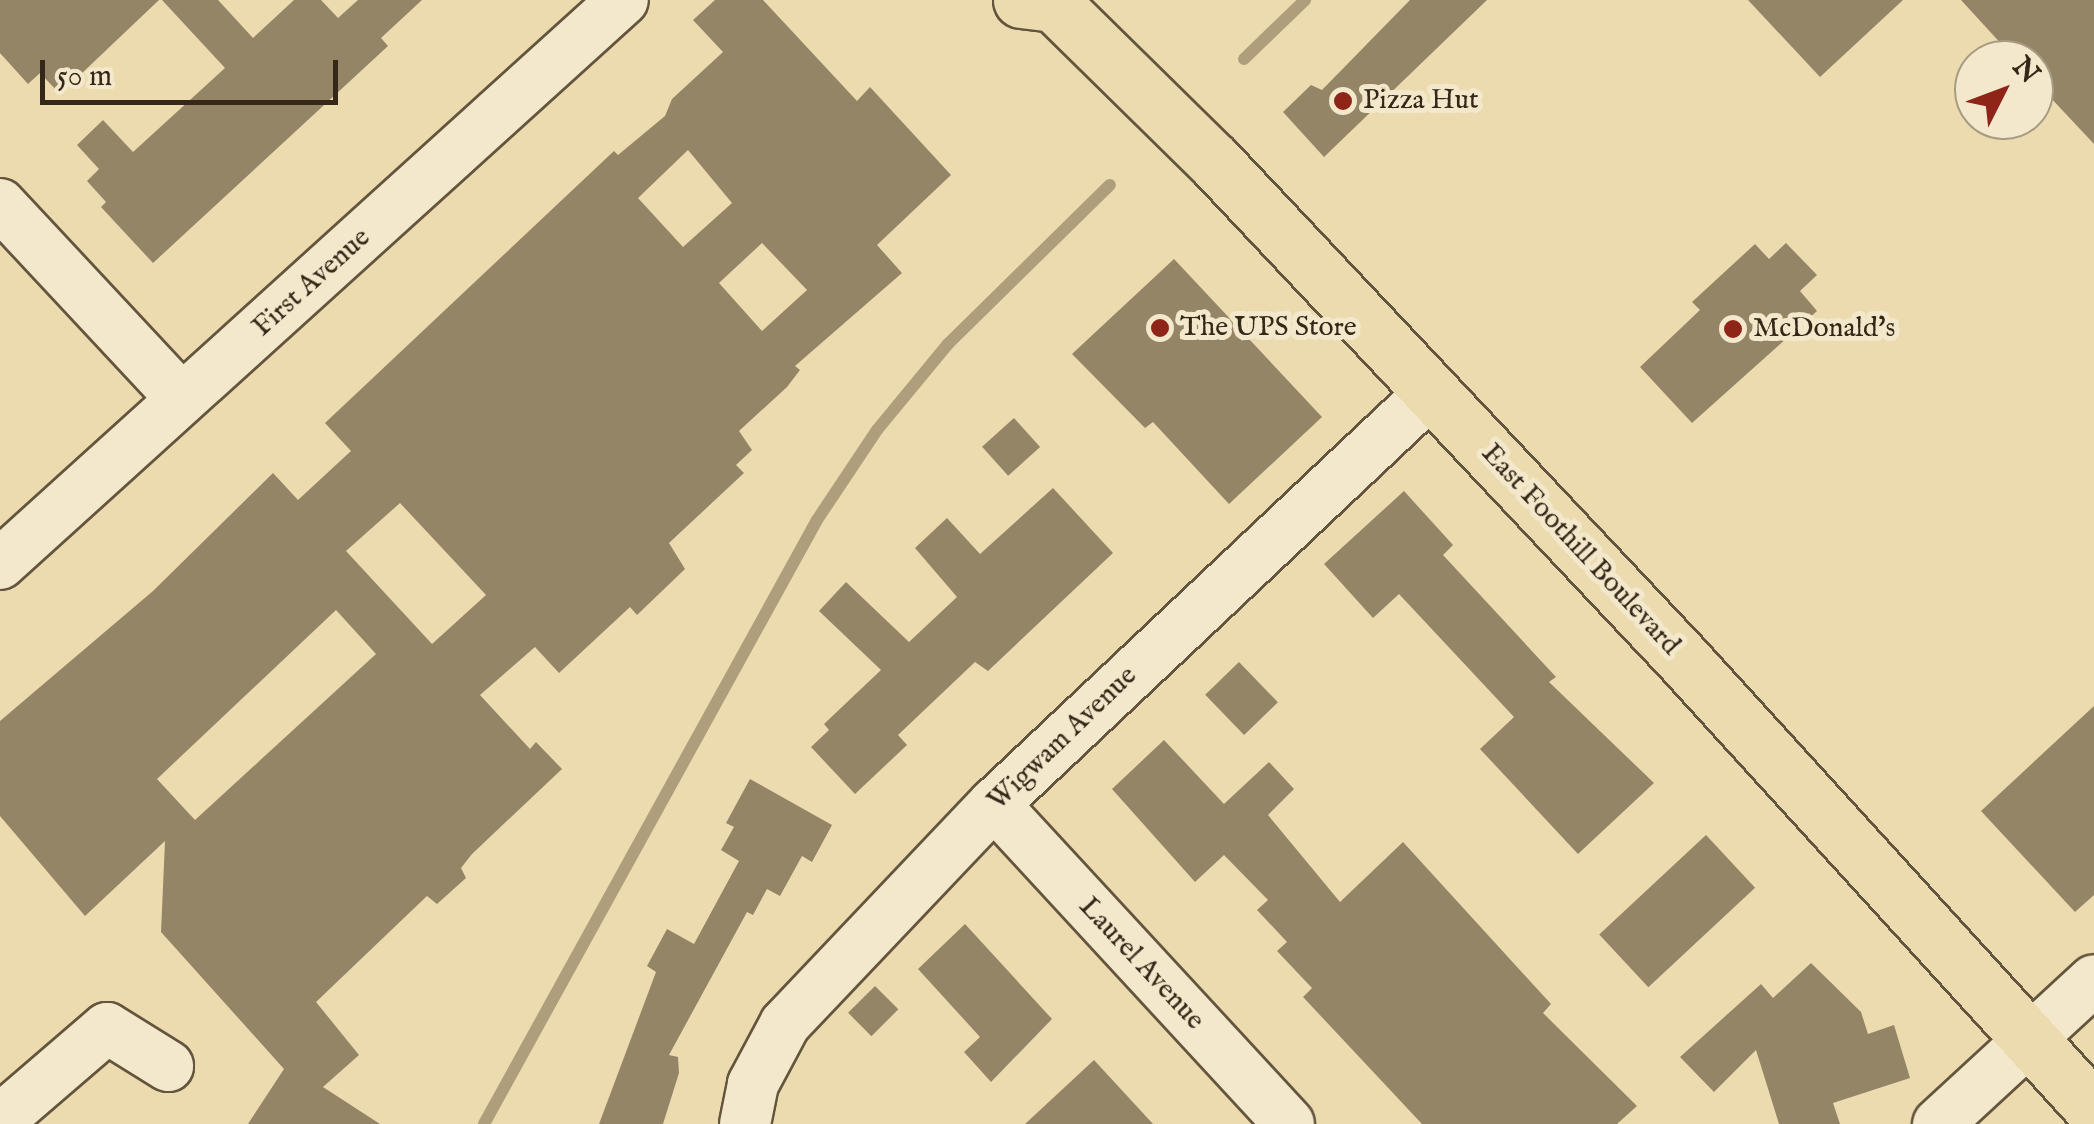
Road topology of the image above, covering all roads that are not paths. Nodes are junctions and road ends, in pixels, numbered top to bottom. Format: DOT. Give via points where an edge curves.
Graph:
graph roads {
  1 [pos="623,0"];
  2 [pos="1043,1"];
  3 [pos="0,204"];
  4 [pos="1431,392"];
  5 [pos="181,398"];
  6 [pos="0,564"];
  7 [pos="994,804"];
  8 [pos="2094,980"];
  9 [pos="2030,1039"];
  10 [pos="168,1066"];
  11 [pos="2094,1110"];
  12 [pos="0,1120"];
  13 [pos="745,1124"];
  14 [pos="1289,1124"];
  15 [pos="1938,1124"];
  1 -- 5 [label="street, First Avenue"];
  2 -- 4 [label="main road, East Foothill Boulevard" via="1117,61"];
  3 -- 5 [label="street"];
  4 -- 7 [label="street, Wigwam Avenue"];
  4 -- 9 [label="main road, East Foothill Boulevard"];
  5 -- 6 [label="street, First Avenue"];
  7 -- 13 [label="street, Wigwam Avenue" via="785,1024 754,1084"];
  7 -- 14 [label="street, Laurel Avenue"];
  8 -- 9 [label="street"];
  9 -- 11 [label="main road, East Foothill Boulevard"];
  9 -- 15 [label="street"];
  10 -- 12 [label="street" via="108,1028"];
}
